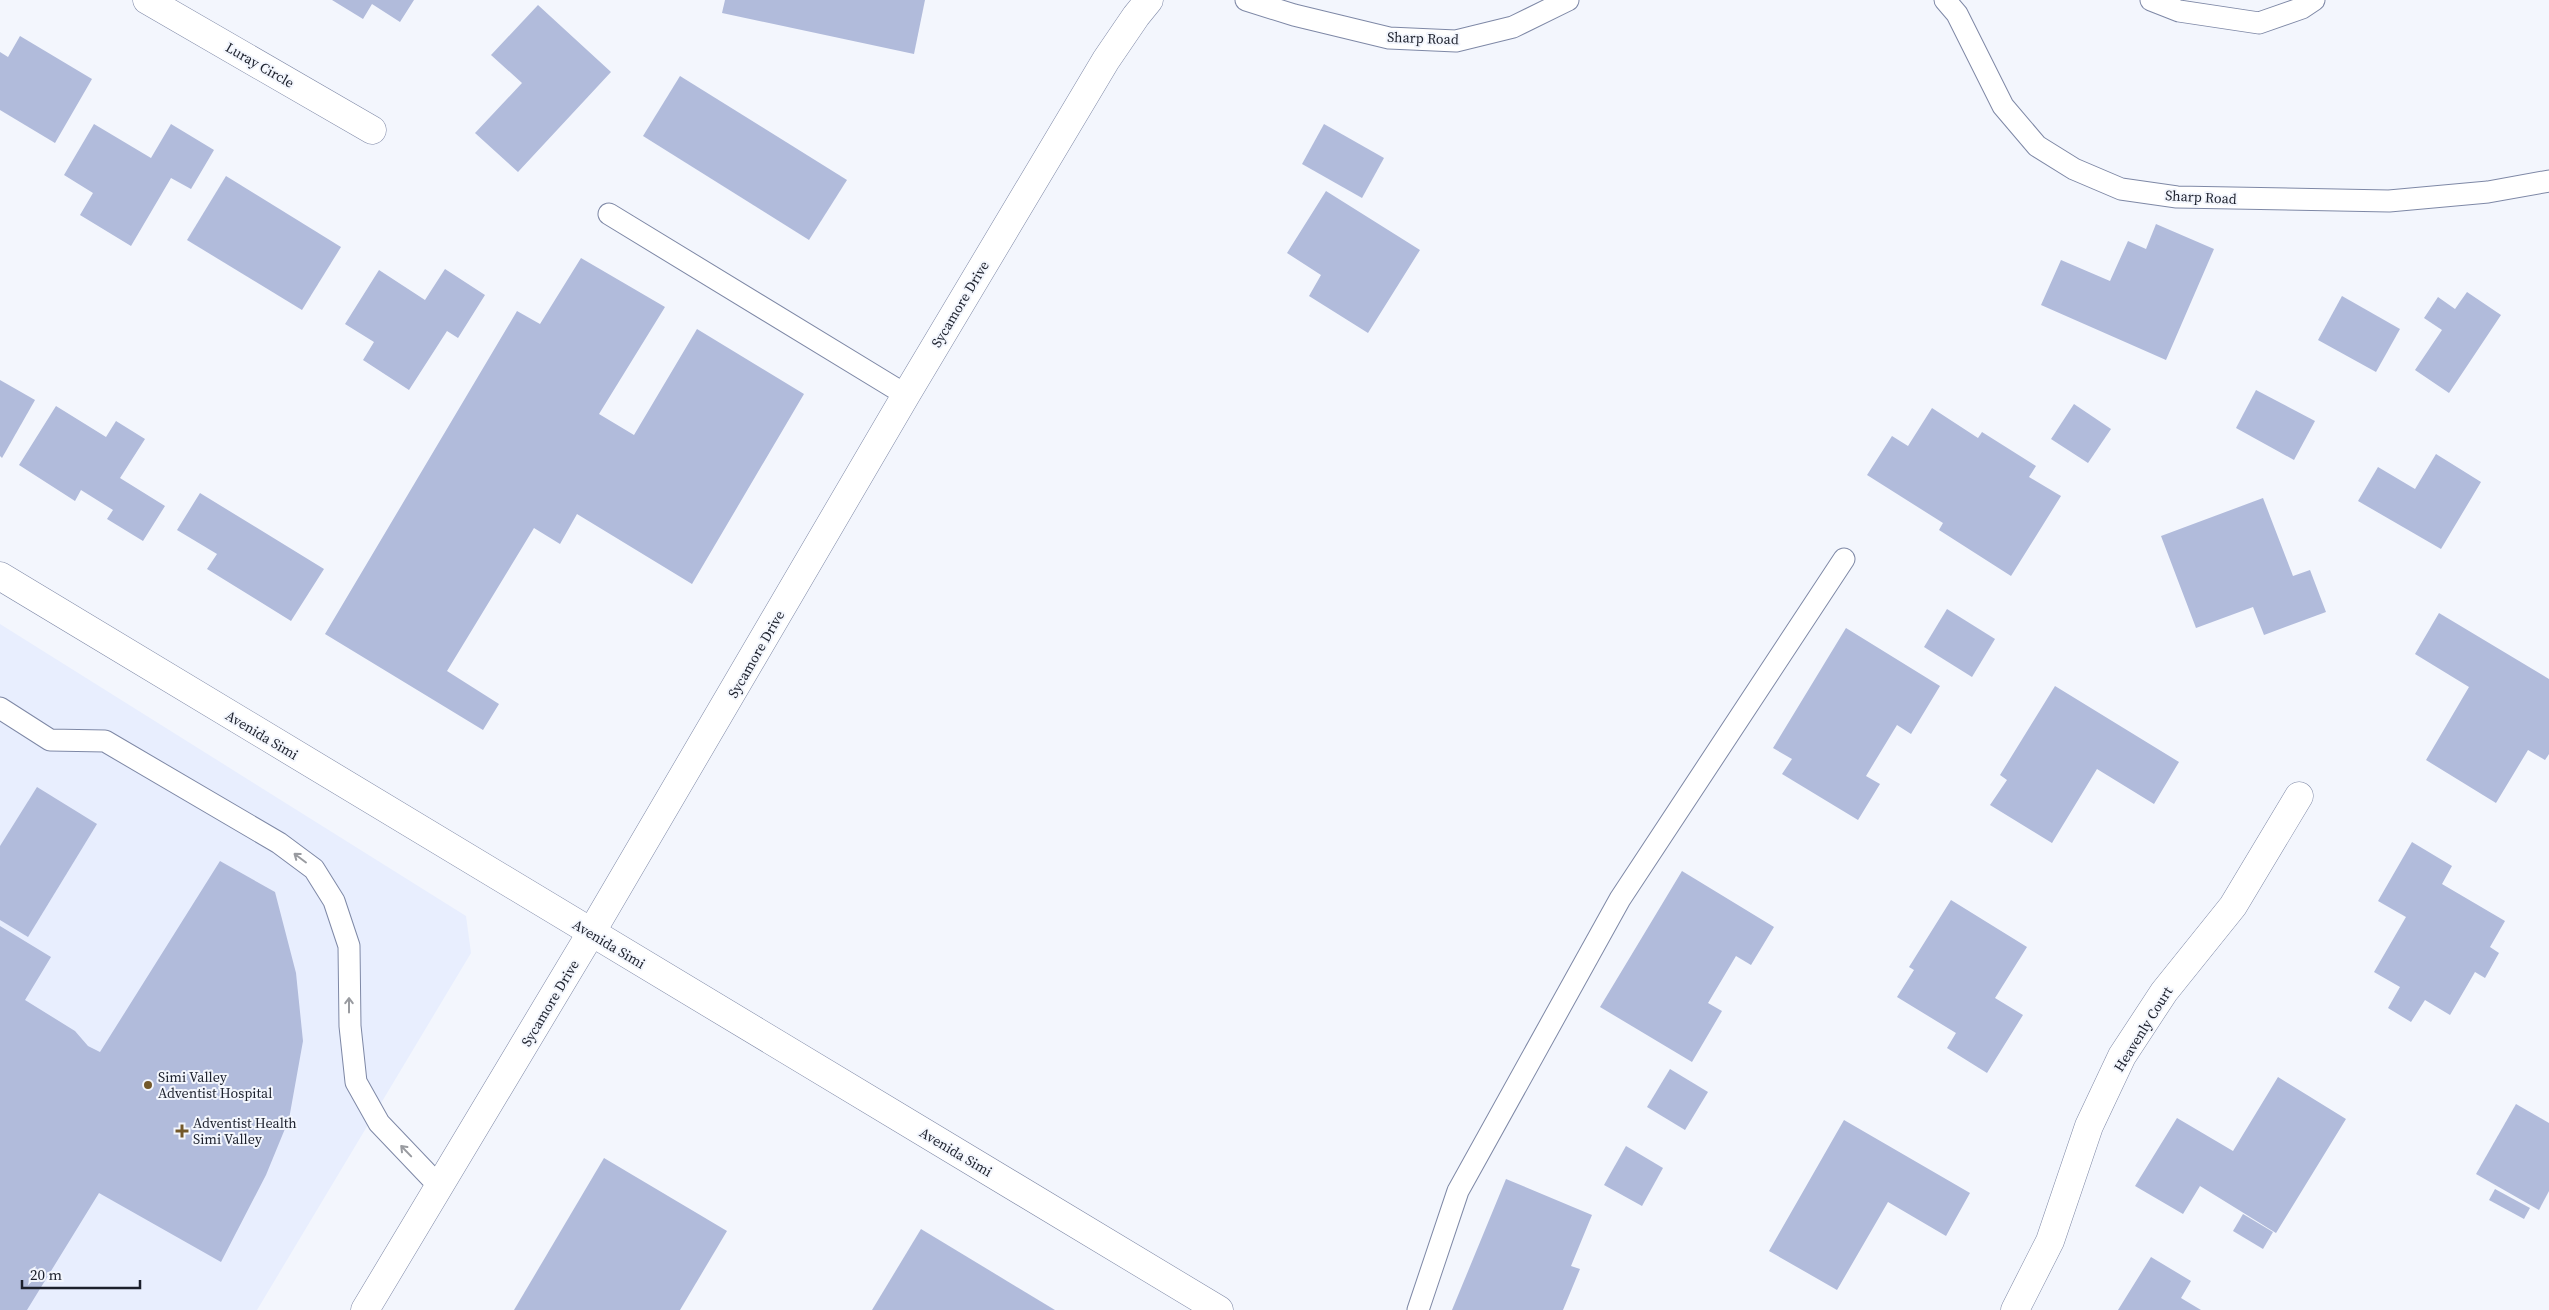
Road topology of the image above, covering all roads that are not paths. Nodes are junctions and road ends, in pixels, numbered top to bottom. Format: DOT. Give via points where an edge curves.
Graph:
graph roads {
  1 [pos="147,0"];
  2 [pos="1149,0"];
  3 [pos="1246,0"];
  4 [pos="1568,0"];
  5 [pos="1945,0"];
  6 [pos="2151,0"];
  7 [pos="2314,0"];
  8 [pos="372,130"];
  9 [pos="2549,181"];
  10 [pos="609,214"];
  11 [pos="906,395"];
  12 [pos="1844,559"];
  13 [pos="0,576"];
  14 [pos="0,708"];
  15 [pos="2299,796"];
  16 [pos="592,933"];
  17 [pos="439,1186"];
  18 [pos="365,1310"];
  19 [pos="1219,1310"];
  20 [pos="1418,1310"];
  21 [pos="2014,1310"];
  1 -- 8 [label="street, Luray Circle"];
  2 -- 11 [label="street, Sycamore Drive" via="1106,60"];
  3 -- 4 [label="lane, Sharp Road" via="1389,38 1456,41 1513,27"];
  5 -- 9 [label="lane, Sharp Road" via="1957,14 2003,106 2037,146 2074,169 2121,189 2177,198 2389,201 2488,192"];
  6 -- 7 [label="lane" via="2179,11 2260,23 2302,8"];
  10 -- 11 [label="lane"];
  11 -- 16 [label="street, Sycamore Drive"];
  12 -- 20 [label="lane" via="1620,899 1458,1191"];
  13 -- 16 [label="street, Avenida Simi"];
  17 -- 14 [label="lane, one-way" via="379,1123 356,1082 350,1026 349,946 334,901 314,869 279,843 105,741 50,740"];
  15 -- 21 [label="street, Heavenly Court" via="2233,906 2164,992 2122,1056 2089,1126 2050,1241"];
  16 -- 17 [label="street, Sycamore Drive"];
  16 -- 19 [label="street, Avenida Simi"];
  17 -- 18 [label="street, Sycamore Drive"];
}
